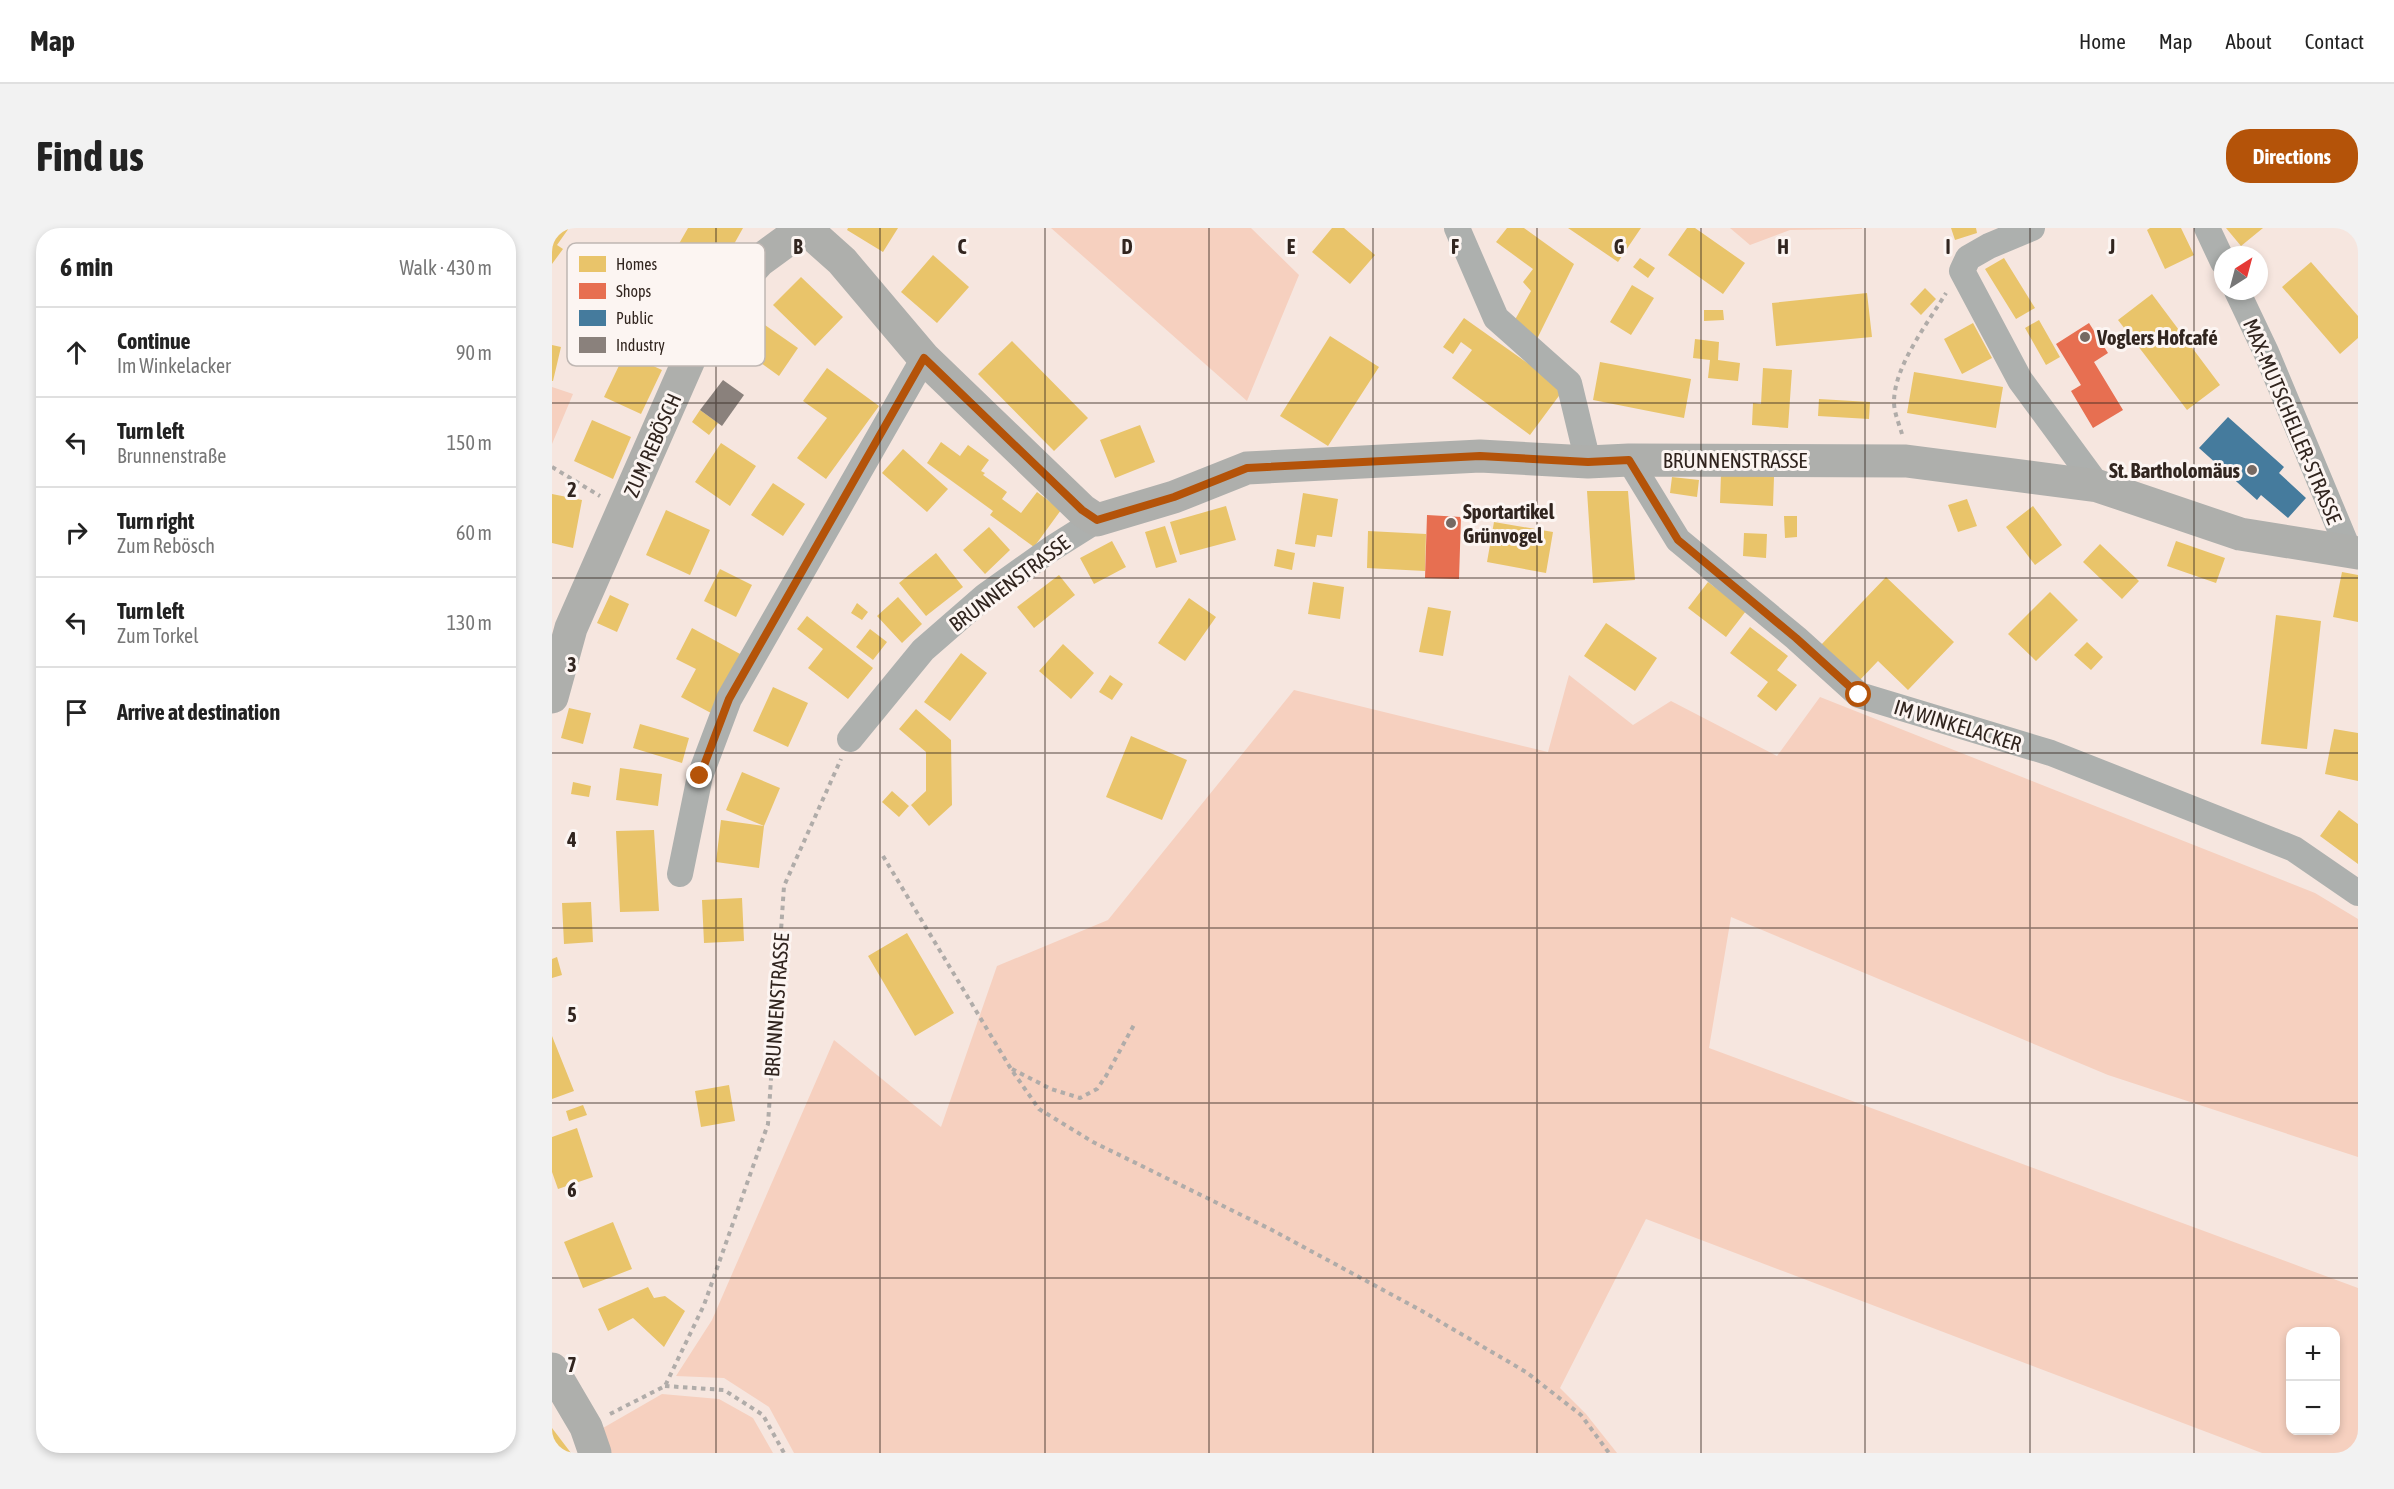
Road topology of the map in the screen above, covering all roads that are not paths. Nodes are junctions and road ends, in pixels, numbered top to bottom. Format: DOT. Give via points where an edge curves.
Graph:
graph roads {
  1 [pos="804,228"];
  2 [pos="1457,228"];
  3 [pos="2032,228"];
  4 [pos="2207,228"];
  5 [pos="2215,246"];
  6 [pos="765,257"];
  7 [pos="2241,300"];
  8 [pos="924,358"];
  9 [pos="686,366"];
  10 [pos="1629,460"];
  11 [pos="1588,462"];
  12 [pos="2098,486"];
  13 [pos="1097,520"];
  14 [pos="2353,552"];
  15 [pos="552,696"];
  16 [pos="850,739"];
  17 [pos="680,874"];
  18 [pos="2358,893"];
  19 [pos="552,1369"];
  20 [pos="591,1440"];
  1 -- 6 [label="street, ZUM REBÖSCH"];
  1 -- 8 [label="street, ZUM REBÖSCH" via="842,261"];
  2 -- 11 [label="street" via="1496,318 1569,383"];
  3 -- 12 [label="street" via="1968,258 1962,271 2020,380"];
  4 -- 5 [label="street"];
  7 -- 14 [label="street, MAX-MUTSCHELLER-STRASSE"];
  8 -- 13 [label="street, ZUM REBÖSCH"];
  8 -- 17 [label="street" via="729,699 700,776"];
  9 -- 15 [label="street, ZUM REBÖSCH" via="571,628"];
  10 -- 11 [label="street, BRUNNENSTRASSE"];
  10 -- 12 [label="street, BRUNNENSTRASSE" via="1906,461"];
  10 -- 18 [label="street, IM WINKELACKER" via="1678,540 1859,695 2062,757 2294,849"];
  11 -- 13 [label="street, BRUNNENSTRASSE" via="1480,456 1247,468 1174,497"];
  12 -- 14 [label="street, BRUNNENSTRASSE" via="2240,534"];
  13 -- 16 [label="street, BRUNNENSTRASSE" via="985,597 923,650"];
  19 -- 20 [label="street"];
}
